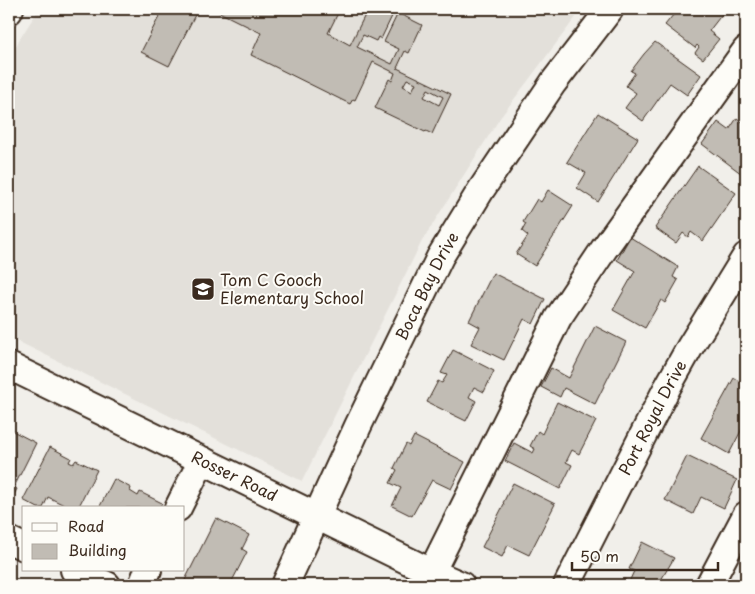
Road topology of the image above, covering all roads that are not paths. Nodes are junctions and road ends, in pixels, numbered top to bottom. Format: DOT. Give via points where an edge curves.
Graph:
graph roads {
  1 [pos="610,9"];
  2 [pos="746,50"];
  3 [pos="746,256"];
  4 [pos="9,366"];
  5 [pos="202,460"];
  6 [pos="179,506"];
  7 [pos="746,515"];
  8 [pos="317,516"];
  9 [pos="9,540"];
  10 [pos="22,546"];
  11 [pos="78,572"];
  12 [pos="147,572"];
  13 [pos="428,579"];
  14 [pos="107,585"];
  15 [pos="142,585"];
  16 [pos="285,585"];
  17 [pos="462,585"];
  18 [pos="567,585"];
  19 [pos="709,585"];
  1 -- 8 [label="street, Boca Bay Drive" via="553,83 440,257"];
  2 -- 13 [label="street" via="558,318"];
  3 -- 18 [label="street, Port Royal Drive" via="667,388"];
  4 -- 5 [label="street, Rosser Road"];
  5 -- 6 [label="street"];
  5 -- 8 [label="street, Rosser Road"];
  7 -- 19 [label="street"];
  8 -- 13 [label="street, Rosser Road"];
  8 -- 16 [label="street, Boca Bay Drive"];
  9 -- 10 [label="street"];
  11 -- 14 [label="street"];
  12 -- 15 [label="street"];
  13 -- 17 [label="street, Rosser Road"];
}
